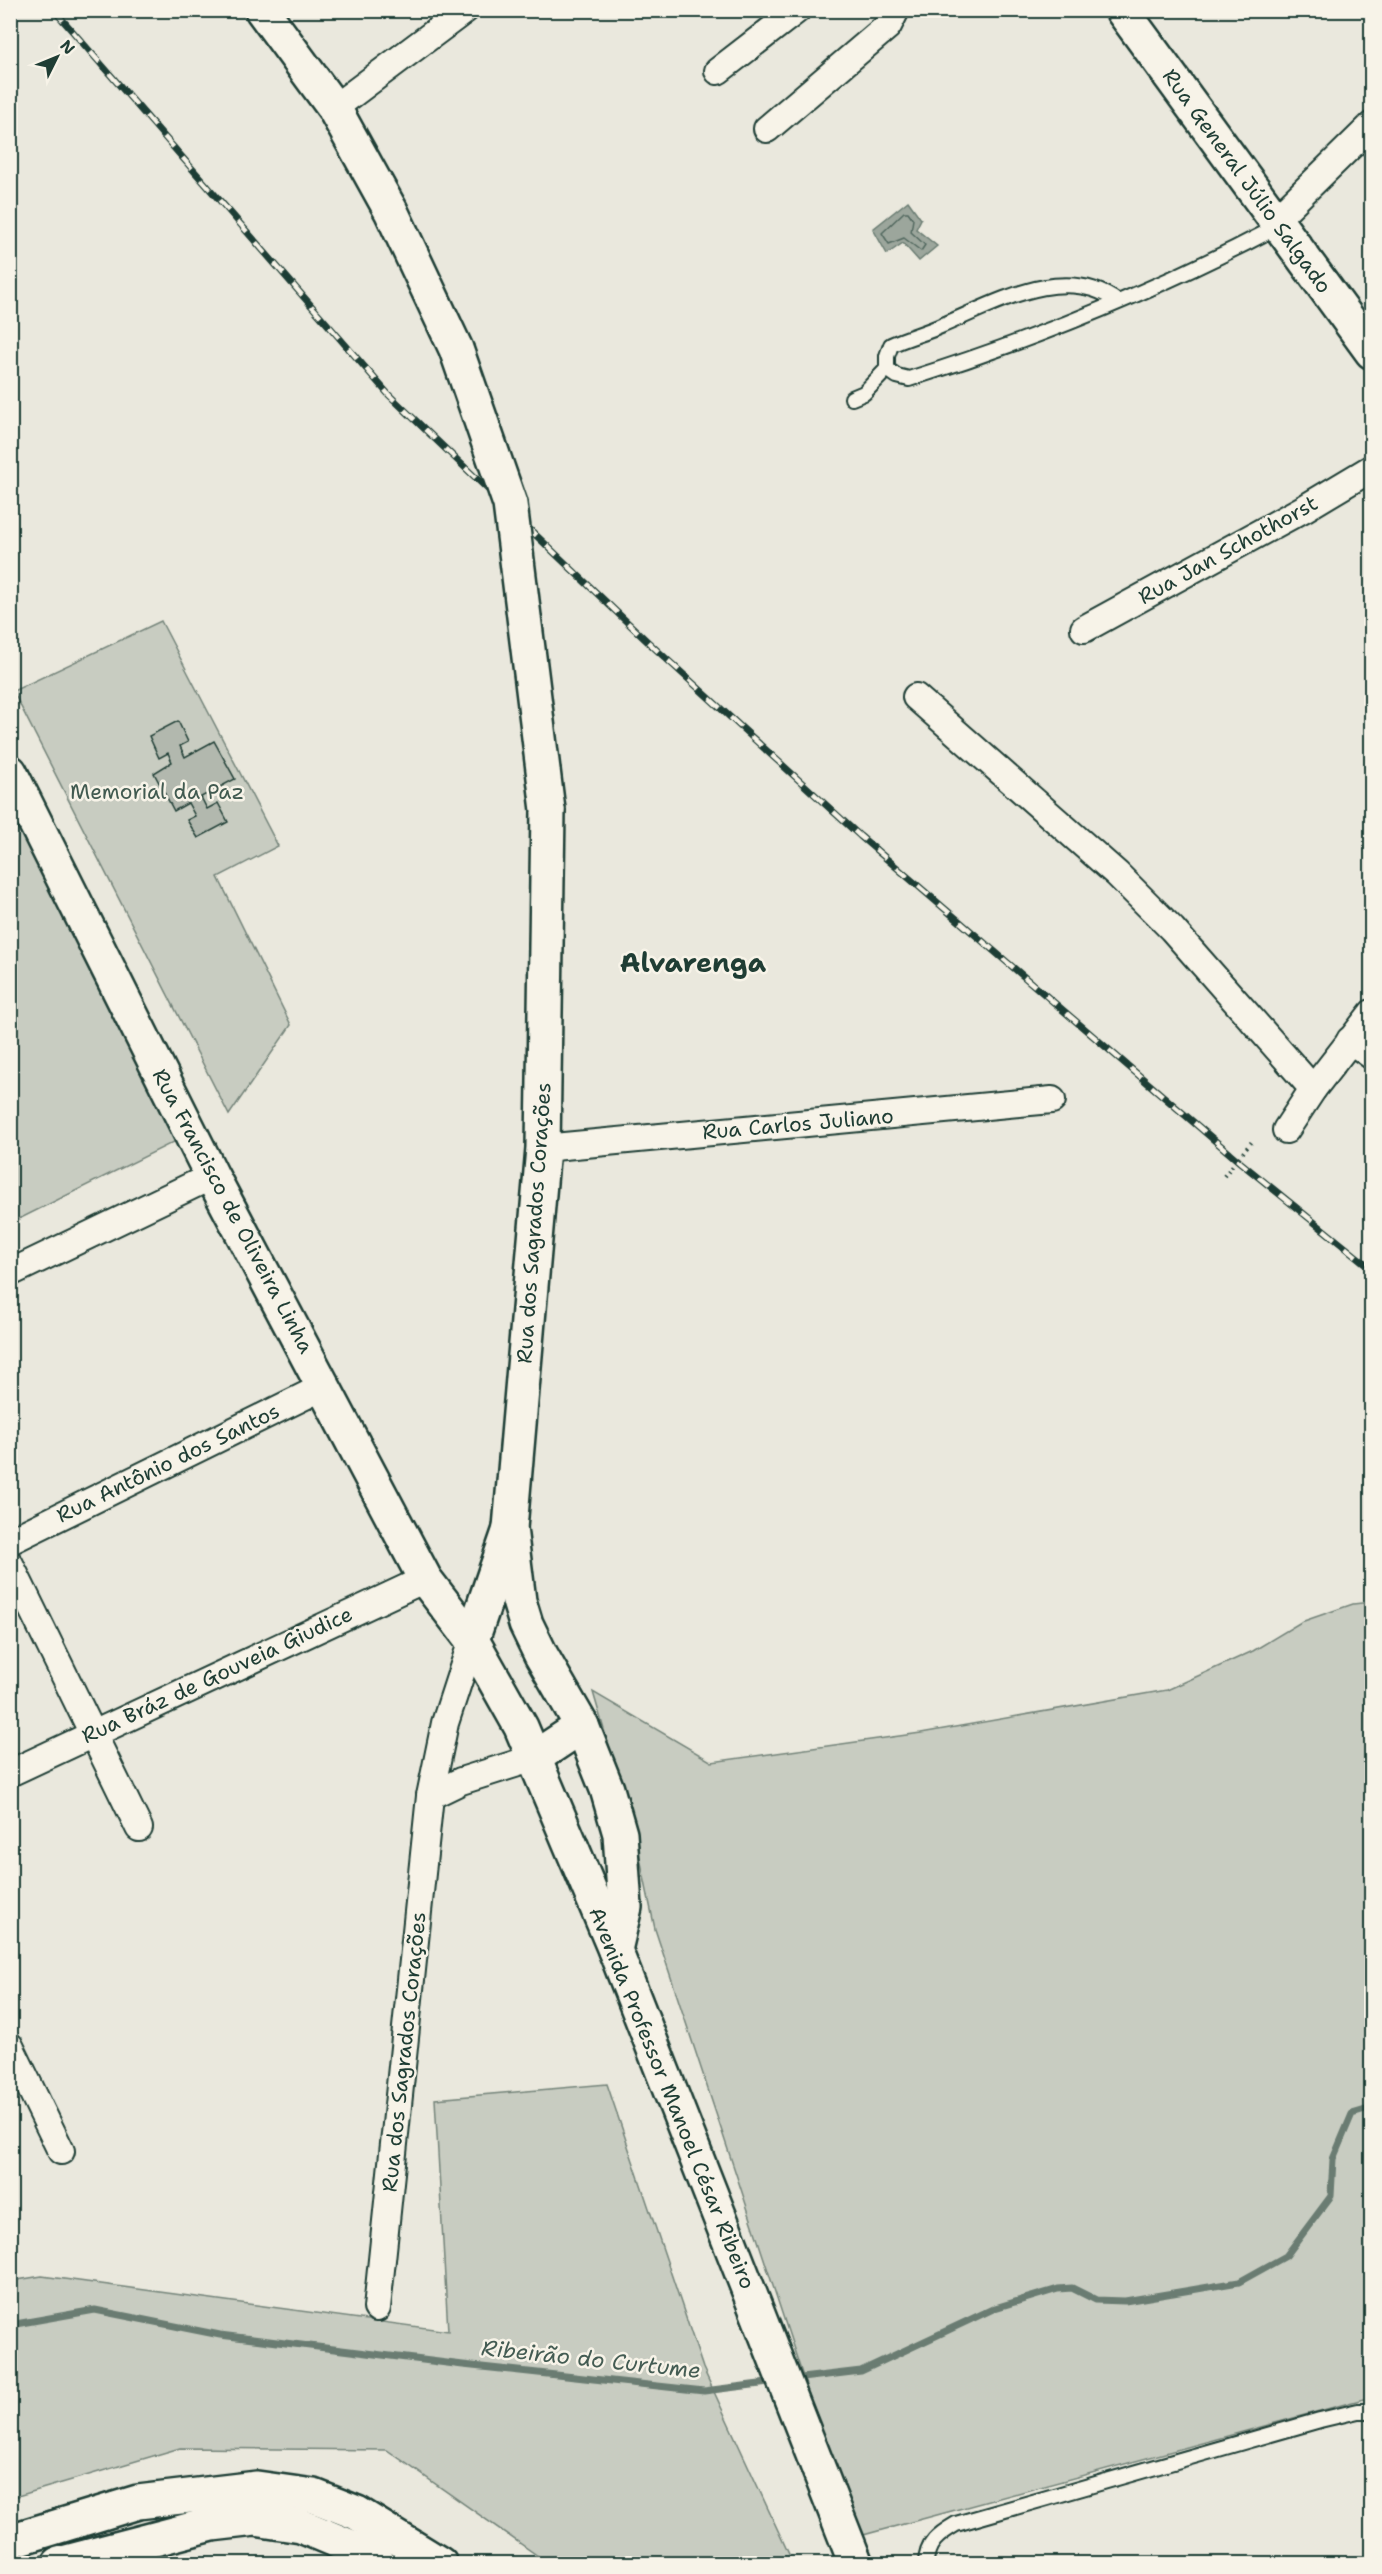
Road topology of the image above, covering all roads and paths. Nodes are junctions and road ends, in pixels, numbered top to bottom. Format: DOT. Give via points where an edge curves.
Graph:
graph roads {
  1 [pos="262,10"];
  2 [pos="465,10"];
  3 [pos="797,10"];
  4 [pos="897,10"];
  5 [pos="1130,14"];
  6 [pos="718,71"];
  7 [pos="334,108"];
  8 [pos="1371,124"];
  9 [pos="767,129"];
  10 [pos="1277,223"];
  11 [pos="1118,302"];
  12 [pos="1371,352"];
  13 [pos="887,369"];
  14 [pos="852,398"];
  15 [pos="1371,468"];
  16 [pos="1084,629"];
  17 [pos="916,697"];
  18 [pos="10,772"];
  19 [pos="1371,1013"];
  20 [pos="1350,1040"];
  21 [pos="1371,1056"];
  22 [pos="1313,1089"];
  23 [pos="1052,1100"];
  24 [pos="1286,1130"];
  25 [pos="1254,1139"];
  26 [pos="543,1148"];
  27 [pos="212,1176"];
  28 [pos="1224,1176"];
  29 [pos="10,1273"];
  30 [pos="325,1386"];
  31 [pos="510,1528"];
  32 [pos="10,1541"];
  33 [pos="10,1564"];
  34 [pos="425,1580"];
  35 [pos="472,1640"];
  36 [pos="582,1726"];
  37 [pos="93,1732"];
  38 [pos="534,1758"];
  39 [pos="10,1773"];
  40 [pos="430,1796"];
  41 [pos="139,1828"];
  42 [pos="615,1950"];
  43 [pos="10,2046"];
  44 [pos="61,2151"];
  45 [pos="378,2308"];
  46 [pos="1371,2411"];
  47 [pos="10,2541"];
  48 [pos="59,2564"];
  49 [pos="379,2564"];
  50 [pos="440,2564"];
  51 [pos="856,2564"];
  52 [pos="926,2564"];
  1 -- 7 [label="main road, Rua dos Sagrados Corações"];
  2 -- 7 [label="street"];
  3 -- 6 [label="street"];
  4 -- 9 [label="street" via="888,26"];
  5 -- 10 [label="main road, Rua General Júlio Salgado"];
  7 -- 26 [label="main road, Rua dos Sagrados Corações, bridge" via="391,211 456,349 510,504 548,810"];
  8 -- 10 [label="street"];
  10 -- 11 [label="lane" via="1224,255"];
  10 -- 12 [label="main road, Rua General Júlio Salgado"];
  11 -- 13 [label="lane" via="1008,347 909,379"];
  11 -- 13 [label="lane" via="1089,287 1052,285 891,345"];
  13 -- 14 [label="lane" via="871,388"];
  15 -- 16 [label="street, Rua Jan Schothorst"];
  17 -- 22 [label="street" via="1117,874 1172,929"];
  18 -- 27 [label="main road, Rua Francisco de Oliveira Linha"];
  19 -- 20 [label="street"];
  20 -- 21 [label="street"];
  20 -- 22 [label="street"];
  22 -- 24 [label="street"];
  23 -- 26 [label="street, Rua Carlos Juliano"];
  25 -- 28 [label="path"];
  26 -- 31 [label="main road, Rua dos Sagrados Corações"];
  27 -- 29 [label="street"];
  27 -- 30 [label="main road, Rua Francisco de Oliveira Linha"];
  30 -- 32 [label="street, Rua Antônio dos Santos"];
  30 -- 34 [label="main road, Rua Francisco de Oliveira Linha"];
  31 -- 35 [label="main road"];
  31 -- 36 [label="main road" via="519,1601 526,1624"];
  33 -- 37 [label="street"];
  34 -- 35 [label="main road, Rua Francisco de Oliveira Linha"];
  34 -- 37 [label="street, Rua Bráz de Gouveia Giudice"];
  35 -- 38 [label="main road, Avenida Professor Manoel César Ribeiro"];
  35 -- 40 [label="street, Rua dos Sagrados Corações" via="445,1723"];
  36 -- 38 [label="main road"];
  36 -- 42 [label="main road" via="620,1834 625,1907"];
  37 -- 39 [label="street, Rua Bráz de Gouveia Giudice"];
  37 -- 41 [label="street"];
  38 -- 40 [label="street"];
  38 -- 42 [label="main road, Avenida Professor Manoel César Ribeiro"];
  40 -- 45 [label="street, Rua dos Sagrados Corações"];
  42 -- 51 [label="main road, Avenida Professor Manoel César Ribeiro"];
  43 -- 44 [label="street"];
  46 -- 52 [label="lane" via="1358,2410 1320,2420 956,2524 938,2535 926,2553"];
  47 -- 50 [label="main road" via="138,2502 257,2488 314,2496 357,2513"];
  48 -- 49 [label="main road" via="212,2524 255,2519 301,2526 356,2548"];
}
